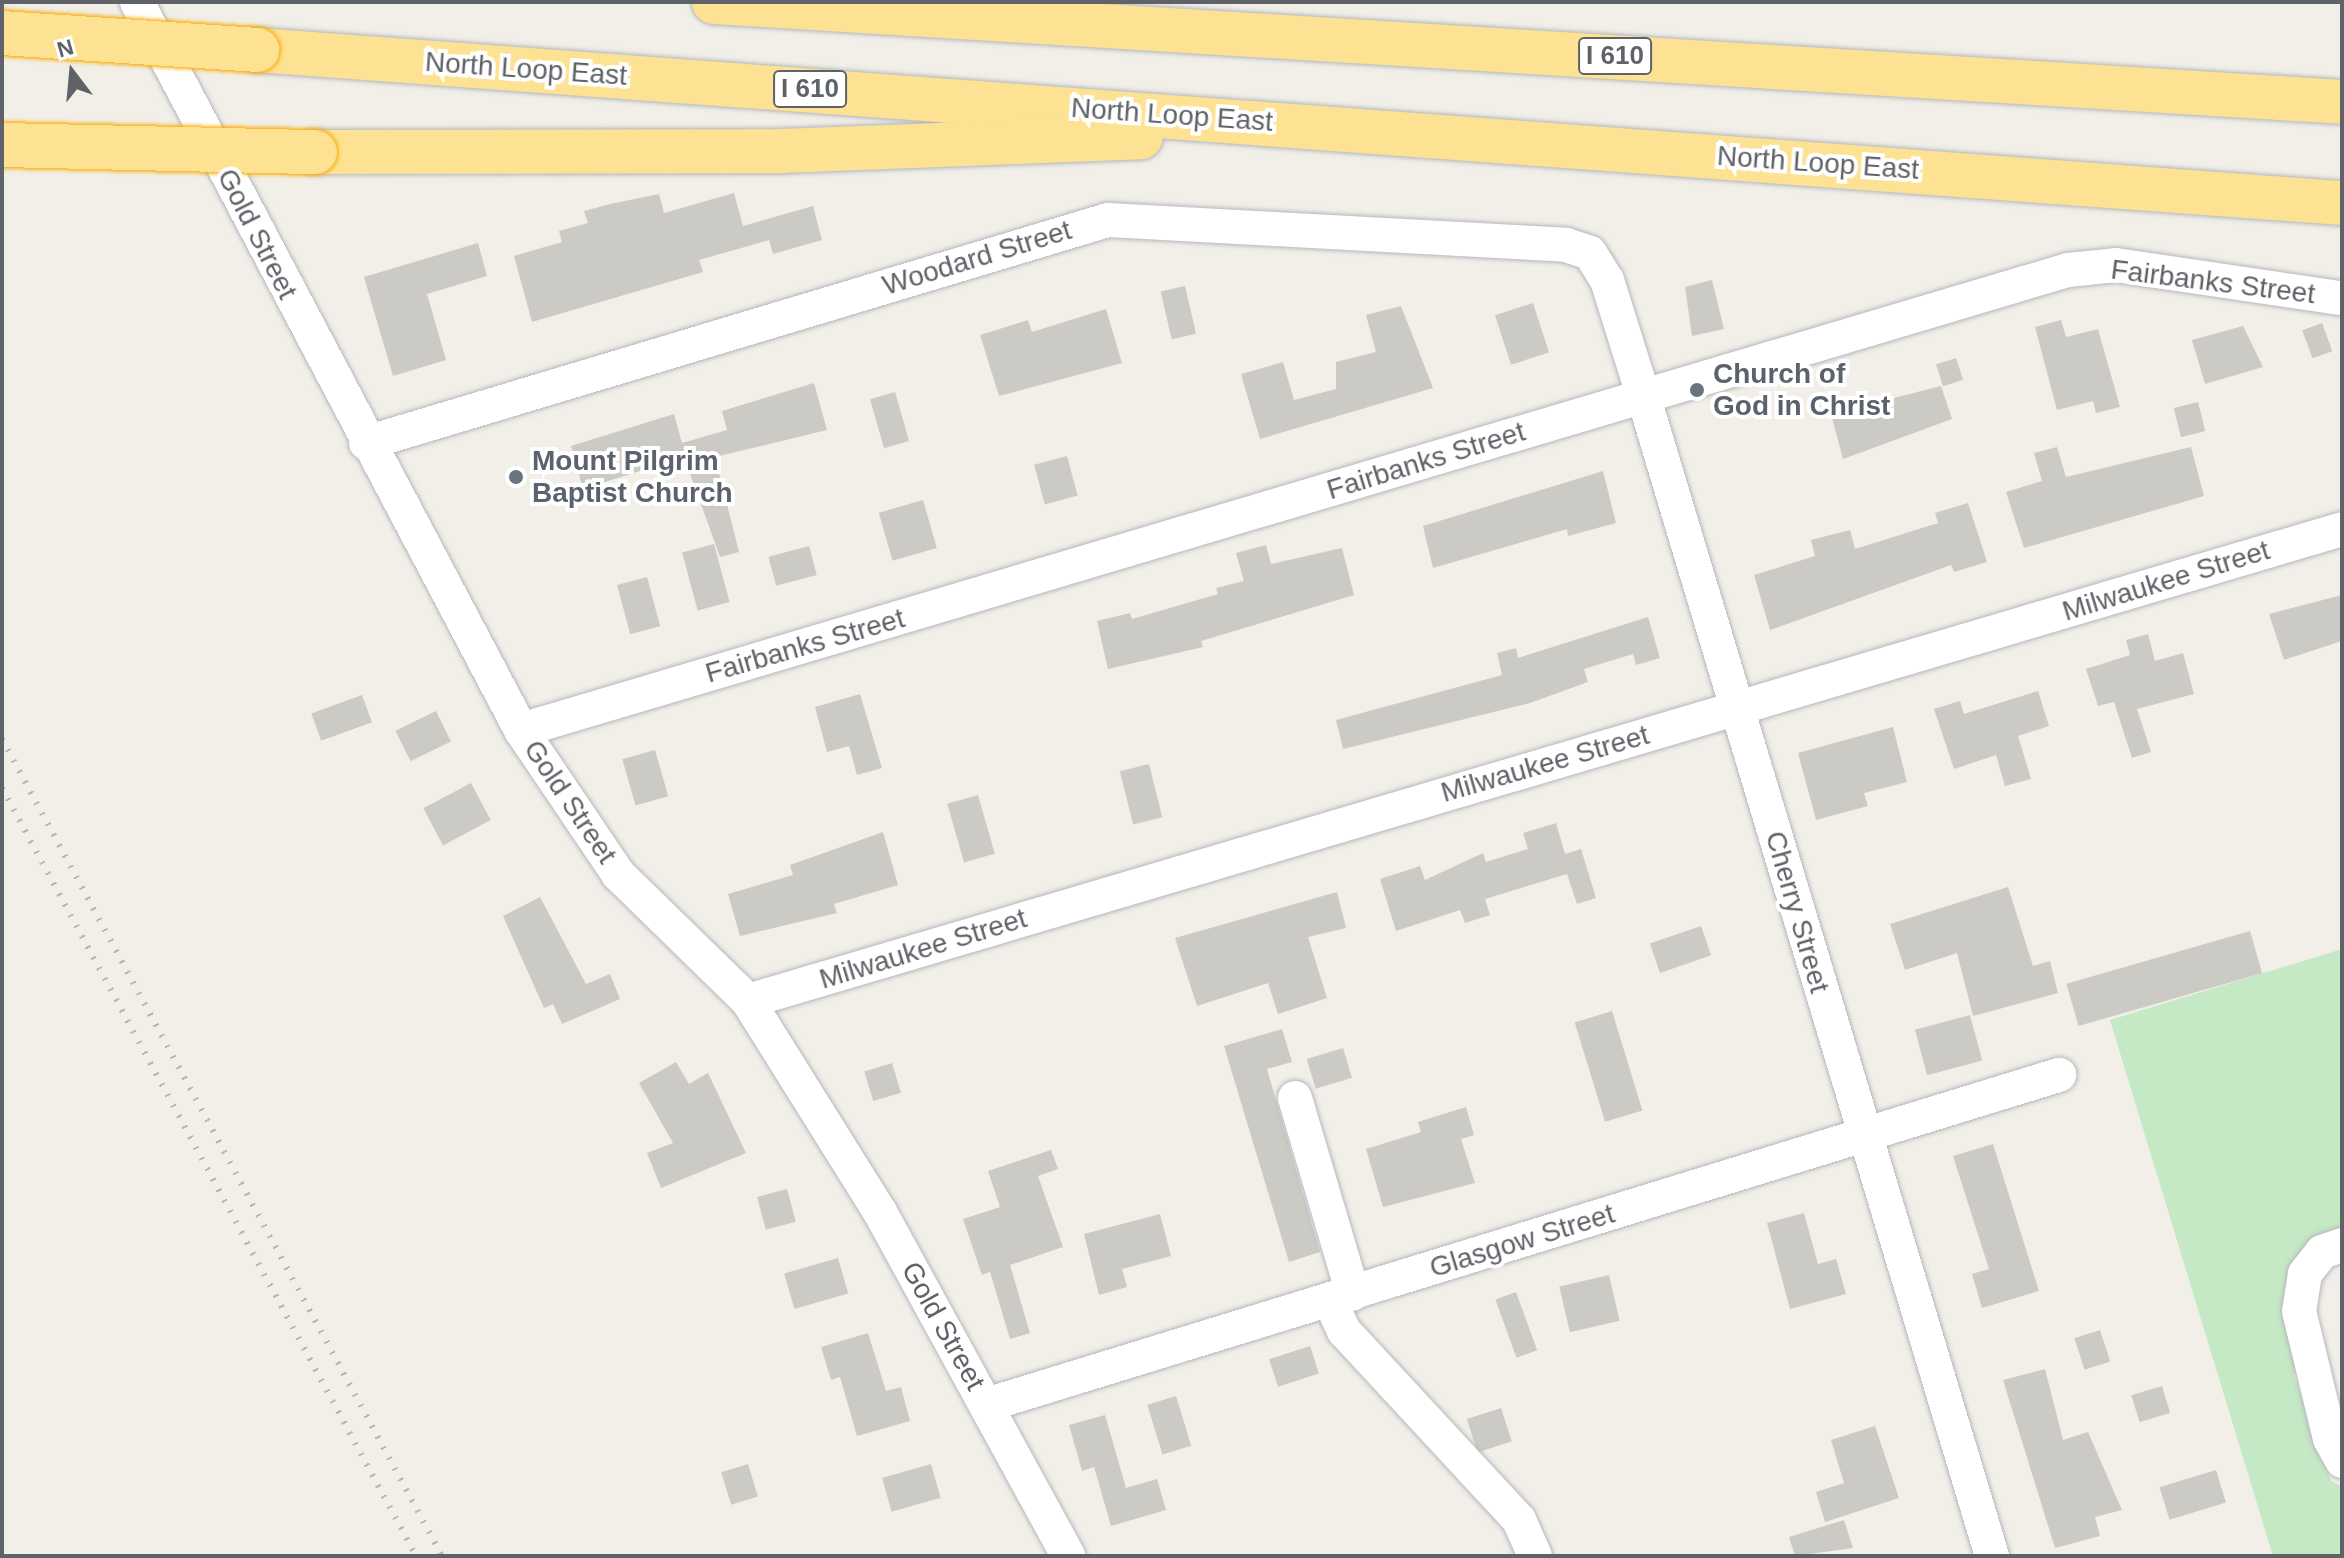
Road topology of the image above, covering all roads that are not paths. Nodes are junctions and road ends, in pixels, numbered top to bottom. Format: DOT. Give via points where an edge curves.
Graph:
graph roads {
  1 [pos="137,2"];
  2 [pos="714,2"];
  3 [pos="924,2"];
  4 [pos="1050,22"];
  5 [pos="2,33"];
  6 [pos="2342,102"];
  7 [pos="1363,128"];
  8 [pos="2,145"];
  9 [pos="2342,203"];
  10 [pos="1600,269"];
  11 [pos="2340,298"];
  12 [pos="1643,395"];
  13 [pos="366,443"];
  14 [pos="2342,529"];
  15 [pos="1738,707"];
  16 [pos="521,730"];
  17 [pos="748,1001"];
  18 [pos="2059,1075"];
  19 [pos="1295,1098"];
  20 [pos="1862,1138"];
  21 [pos="2342,1245"];
  22 [pos="1342,1297"];
  23 [pos="986,1405"];
  24 [pos="2342,1461"];
  25 [pos="1068,1556"];
  26 [pos="1535,1556"];
  27 [pos="1992,1556"];
  1 -- 13 [label="street, Gold Street"];
  2 -- 4 [label="highway, I 610"];
  3 -- 4 [label="highway"];
  4 -- 6 [label="highway, I 610"];
  5 -- 7 [label="highway, North Loop East / I 610, bridge"];
  7 -- 8 [label="highway, bridge" via="782,151 315,152"];
  7 -- 9 [label="highway, North Loop East / I 610"];
  10 -- 12 [label="street, Cherry Street"];
  10 -- 13 [label="street, Woodard Street" via="1590,253 1566,245 1108,220"];
  11 -- 12 [label="street, Fairbanks Street" via="2116,265 2068,270"];
  12 -- 15 [label="street, Cherry Street"];
  12 -- 16 [label="street, Fairbanks Street"];
  13 -- 16 [label="street, Gold Street"];
  14 -- 15 [label="street, Milwaukee Street"];
  15 -- 17 [label="street, Milwaukee Street"];
  15 -- 20 [label="street, Cherry Street"];
  16 -- 17 [label="street, Gold Street" via="618,874"];
  17 -- 23 [label="street, Gold Street" via="880,1212"];
  18 -- 20 [label="street, Glasgow Street"];
  19 -- 22 [label="street"];
  20 -- 22 [label="street, Glasgow Street"];
  20 -- 27 [label="street, Cherry Street"];
  21 -- 24 [label="street" via="2322,1252 2305,1274 2299,1311 2330,1439"];
  22 -- 23 [label="street, Glasgow Street"];
  22 -- 26 [label="street" via="1344,1331 1519,1520"];
  23 -- 25 [label="street, Gold Street"];
}
